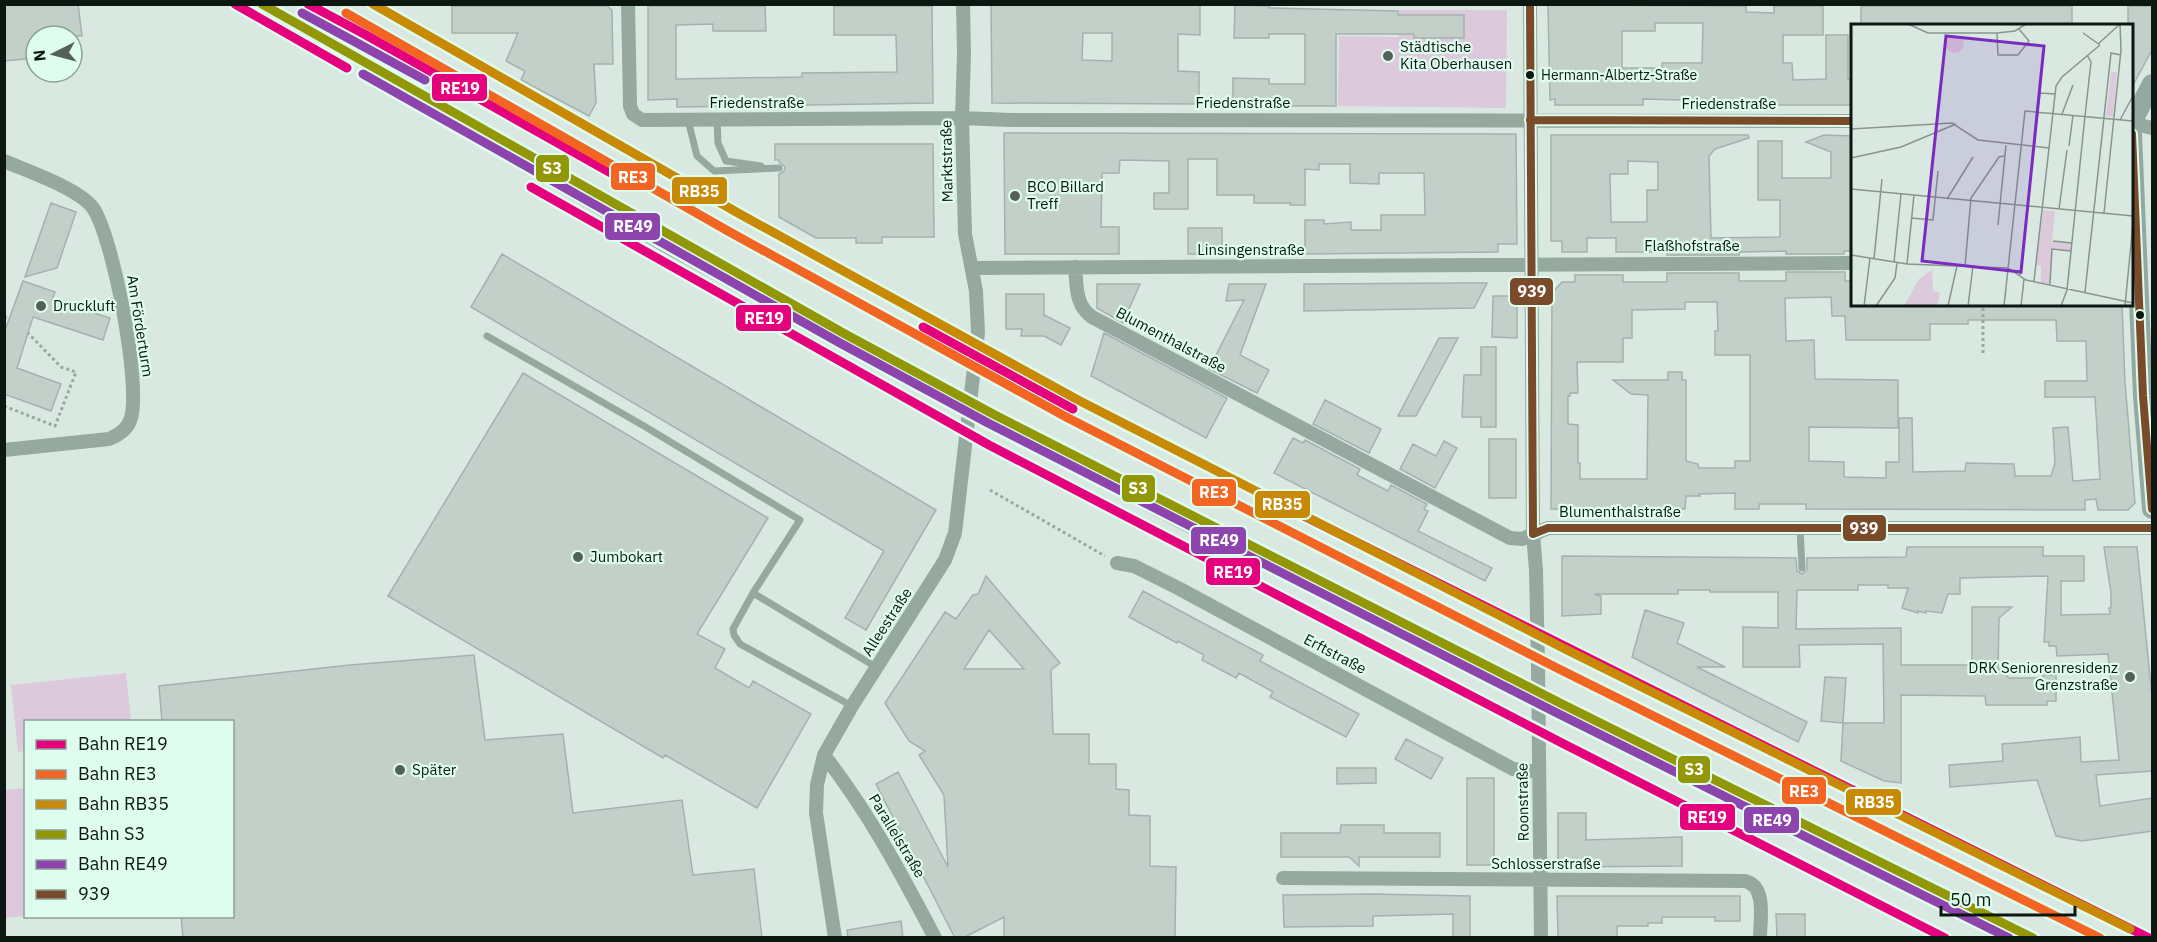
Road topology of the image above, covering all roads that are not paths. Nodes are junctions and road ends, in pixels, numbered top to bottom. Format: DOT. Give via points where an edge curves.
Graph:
graph roads {
  1 [pos="628,4"];
  2 [pos="963,4"];
  3 [pos="1530,4"];
  4 [pos="2152,84"];
  5 [pos="962,118"];
  6 [pos="688,120"];
  7 [pos="717,120"];
  8 [pos="1530,120"];
  9 [pos="2133,120"];
  10 [pos="1851,121"];
  11 [pos="2133,122"];
  12 [pos="2152,128"];
  13 [pos="4,161"];
  14 [pos="2133,198"];
  15 [pos="2134,261"];
  16 [pos="1851,263"];
  17 [pos="1531,264"];
  18 [pos="1075,267"];
  19 [pos="972,268"];
  20 [pos="978,316"];
  21 [pos="486,336"];
  22 [pos="4,450"];
  23 [pos="2150,456"];
  24 [pos="2152,508"];
  25 [pos="2152,528"];
  26 [pos="1800,529"];
  27 [pos="1533,534"];
  28 [pos="1117,563"];
  29 [pos="1802,568"];
  30 [pos="753,593"];
  31 [pos="876,667"];
  32 [pos="852,706"];
  33 [pos="824,755"];
  34 [pos="1539,772"];
  35 [pos="1283,878"];
  36 [pos="1541,880"];
  37 [pos="835,938"];
  38 [pos="935,938"];
  39 [pos="1541,938"];
  40 [pos="1760,938"];
  1 -- 6 [label="street, Friedenstraße" via="630,106 635,116 642,120"];
  2 -- 5 [label="street, Marktstraße"];
  3 -- 8 [label="street"];
  4 -- 9 [label="street"];
  5 -- 7 [label="street, Friedenstraße"];
  5 -- 8 [label="street, Friedenstraße"];
  5 -- 19 [label="street, Marktstraße" via="965,234"];
  6 -- 7 [label="street, Friedenstraße"];
  6 -- 7 [label="lane" via="697,156 714,171 779,168 726,161 718,143"];
  8 -- 10 [label="street, Friedenstraße"];
  8 -- 17 [label="street"];
  11 -- 12 [label="street"];
  13 -- 22 [label="street, Am Förderturm" via="78,194 98,217 122,301 133,404 129,424 109,439"];
  14 -- 15 [label="street"];
  15 -- 23 [label="street"];
  16 -- 17 [label="street, Flaßhofstraße"];
  17 -- 18 [label="street, Linsingenstraße"];
  17 -- 27 [label="street"];
  18 -- 19 [label="street, Linsingenstraße"];
  18 -- 27 [label="street, Blumenthalstraße" via="1077,298 1092,317 1510,538 1522,539"];
  19 -- 20 [label="street, Marktstraße"];
  20 -- 31 [label="street, Alleestraße" via="952,547"];
  21 -- 30 [label="lane" via="800,520"];
  23 -- 24 [label="street"];
  25 -- 26 [label="street, Blumenthalstraße"];
  26 -- 27 [label="street, Blumenthalstraße" via="1548,528"];
  26 -- 29 [label="lane"];
  27 -- 34 [label="street, Roonstraße"];
  28 -- 34 [label="street, Erftstraße" via="1134,566 1178,588 1513,769"];
  30 -- 31 [label="lane"];
  30 -- 32 [label="lane" via="733,628 740,644"];
  31 -- 32 [label="street, Alleestraße"];
  32 -- 33 [label="street, Alleestraße"];
  33 -- 37 [label="street, Alleestraße" via="815,806"];
  33 -- 38 [label="street, Parallelstraße" via="887,847"];
  34 -- 36 [label="street, Roonstraße"];
  35 -- 36 [label="street, Schlosserstraße"];
  36 -- 39 [label="street, Roonstraße"];
  36 -- 40 [label="street, Schlosserstraße" via="1751,883 1760,893"];
}
